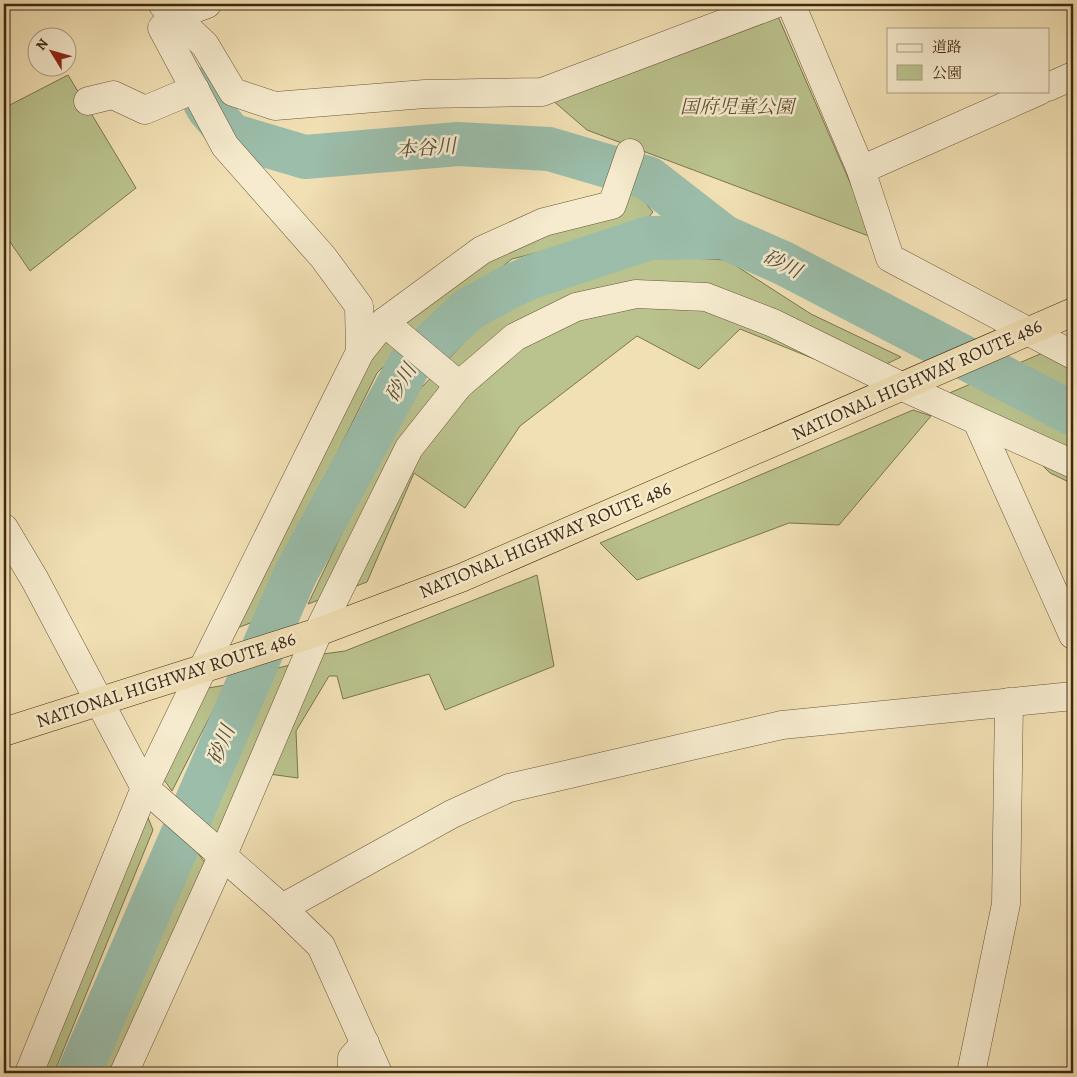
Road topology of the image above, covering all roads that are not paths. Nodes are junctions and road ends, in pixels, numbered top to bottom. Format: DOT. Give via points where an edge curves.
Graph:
graph roads {
  1 [pos="207,4"];
  2 [pos="775,4"];
  3 [pos="792,4"];
  4 [pos="168,10"];
  5 [pos="1073,76"];
  6 [pos="1050,86"];
  7 [pos="195,89"];
  8 [pos="1037,92"];
  9 [pos="88,102"];
  10 [pos="630,153"];
  11 [pos="861,170"];
  12 [pos="1073,312"];
  13 [pos="384,322"];
  14 [pos="1023,334"];
  15 [pos="360,352"];
  16 [pos="1073,355"];
  17 [pos="459,385"];
  18 [pos="903,388"];
  19 [pos="977,421"];
  20 [pos="1073,464"];
  21 [pos="4,528"];
  22 [pos="318,632"];
  23 [pos="1073,635"];
  24 [pos="203,668"];
  25 [pos="1073,696"];
  26 [pos="99,701"];
  27 [pos="1009,702"];
  28 [pos="4,732"];
  29 [pos="145,788"];
  30 [pos="222,857"];
  31 [pos="282,908"];
  32 [pos="365,1043"];
  33 [pos="29,1073"];
  34 [pos="124,1073"];
  35 [pos="352,1073"];
  36 [pos="378,1073"];
  37 [pos="971,1073"];
  1 -- 4 [label="street"];
  2 -- 4 [label="street" via="542,92 425,94 274,106 233,92 205,46"];
  3 -- 11 [label="street"];
  4 -- 7 [label="street" via="162,28"];
  5 -- 6 [label="street"];
  7 -- 9 [label="street" via="145,110 113,95"];
  7 -- 15 [label="street" via="225,146 323,257 358,306"];
  8 -- 11 [label="street"];
  10 -- 13 [label="street" via="612,205 544,222 482,250"];
  11 -- 14 [label="street" via="890,258"];
  12 -- 14 [label="highway, NATIONAL HIGHWAY ROUTE 486"];
  13 -- 15 [label="street"];
  13 -- 17 [label="street"];
  14 -- 16 [label="street"];
  14 -- 18 [label="highway, NATIONAL HIGHWAY ROUTE 486"];
  15 -- 24 [label="street"];
  17 -- 18 [label="street" via="515,336 576,307 636,294 706,297 773,323"];
  17 -- 22 [label="street" via="409,448"];
  18 -- 19 [label="street"];
  18 -- 22 [label="highway, NATIONAL HIGHWAY ROUTE 486" via="461,578"];
  19 -- 20 [label="street"];
  19 -- 23 [label="street"];
  21 -- 26 [label="street"];
  22 -- 24 [label="highway, NATIONAL HIGHWAY ROUTE 486"];
  22 -- 30 [label="street"];
  24 -- 26 [label="highway, NATIONAL HIGHWAY ROUTE 486"];
  24 -- 29 [label="street"];
  25 -- 27 [label="street"];
  26 -- 28 [label="highway, NATIONAL HIGHWAY ROUTE 486"];
  26 -- 29 [label="street"];
  27 -- 31 [label="street" via="782,725 509,788 452,814"];
  27 -- 37 [label="street" via="1006,904"];
  29 -- 30 [label="street"];
  29 -- 33 [label="street"];
  30 -- 31 [label="street"];
  30 -- 34 [label="street"];
  31 -- 32 [label="street" via="321,946"];
  32 -- 35 [label="street" via="352,1058"];
  32 -- 36 [label="street"];
}
